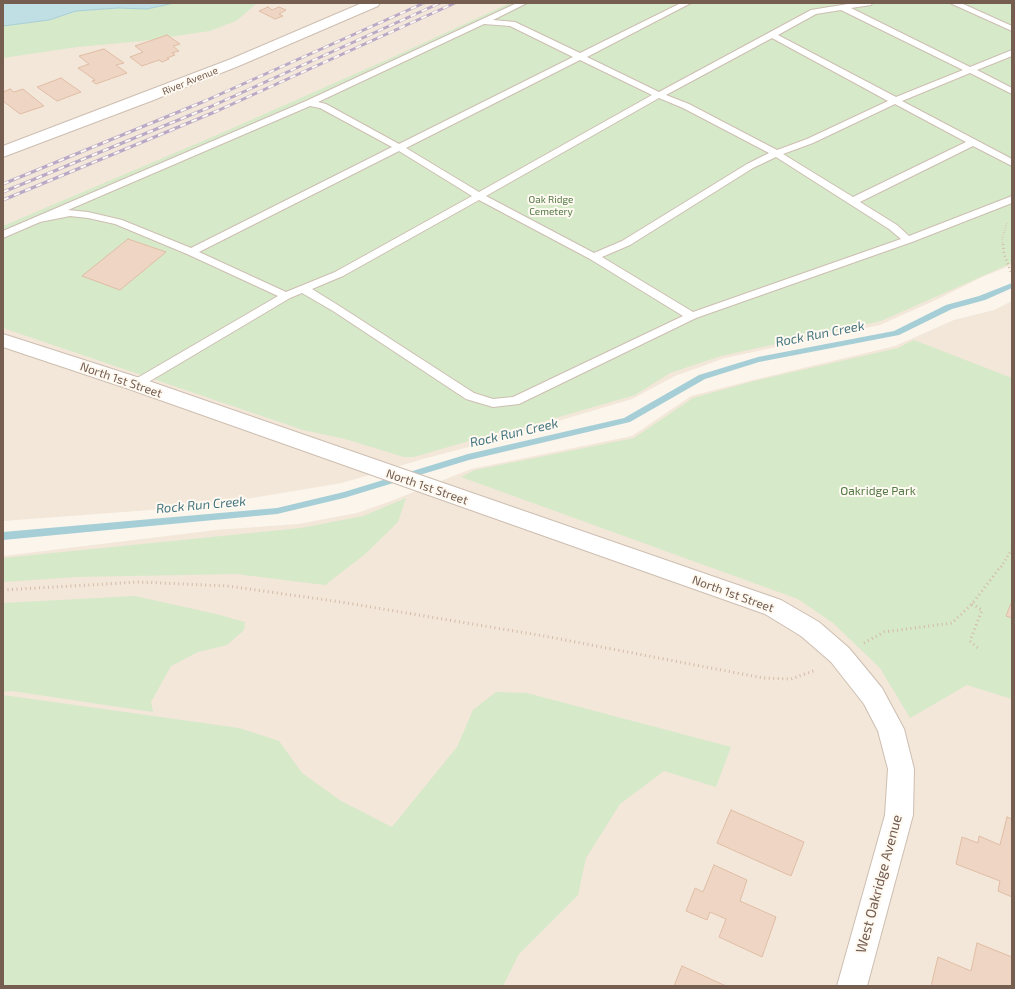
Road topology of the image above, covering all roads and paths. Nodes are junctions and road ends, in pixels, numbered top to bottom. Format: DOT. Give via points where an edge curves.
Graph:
graph roads {
  1 [pos="374,3"];
  2 [pos="524,3"];
  3 [pos="687,3"];
  4 [pos="868,3"];
  5 [pos="954,3"];
  6 [pos="829,4"];
  7 [pos="842,7"];
  8 [pos="814,8"];
  9 [pos="485,22"];
  10 [pos="1012,29"];
  11 [pos="772,35"];
  12 [pos="1012,53"];
  13 [pos="580,57"];
  14 [pos="969,70"];
  15 [pos="1012,91"];
  16 [pos="659,95"];
  17 [pos="897,100"];
  18 [pos="310,103"];
  19 [pos="974,142"];
  20 [pos="400,148"];
  21 [pos="3,152"];
  22 [pos="776,153"];
  23 [pos="1012,163"];
  24 [pos="479,196"];
  25 [pos="1012,199"];
  26 [pos="853,201"];
  27 [pos="37,220"];
  28 [pos="1009,220"];
  29 [pos="3,236"];
  30 [pos="908,240"];
  31 [pos="190,252"];
  32 [pos="594,257"];
  33 [pos="1012,275"];
  34 [pos="303,289"];
  35 [pos="286,296"];
  36 [pos="692,316"];
  37 [pos="3,340"];
  38 [pos="136,384"];
  39 [pos="1012,549"];
  40 [pos="3,590"];
  41 [pos="972,604"];
  42 [pos="979,649"];
  43 [pos="840,655"];
  44 [pos="852,986"];
  1 -- 21 [label="street, River Avenue" via="167,90"];
  2 -- 9 [label="lane"];
  3 -- 13 [label="lane"];
  4 -- 7 [label="lane"];
  5 -- 10 [label="lane"];
  6 -- 8 [label="lane"];
  7 -- 8 [label="lane"];
  7 -- 14 [label="lane"];
  8 -- 11 [label="lane"];
  9 -- 13 [label="lane" via="512,24"];
  9 -- 18 [label="lane"];
  11 -- 16 [label="lane"];
  11 -- 17 [label="lane"];
  12 -- 14 [label="lane"];
  13 -- 16 [label="lane"];
  13 -- 20 [label="lane"];
  14 -- 15 [label="lane"];
  14 -- 17 [label="lane"];
  16 -- 22 [label="lane" via="686,106"];
  16 -- 24 [label="lane"];
  17 -- 19 [label="lane"];
  17 -- 22 [label="lane" via="810,141"];
  18 -- 20 [label="lane" via="323,106"];
  18 -- 27 [label="lane"];
  19 -- 23 [label="lane"];
  19 -- 26 [label="lane"];
  20 -- 24 [label="lane"];
  20 -- 31 [label="lane"];
  22 -- 26 [label="lane"];
  22 -- 32 [label="lane" via="750,166 626,243"];
  24 -- 32 [label="lane"];
  24 -- 34 [label="lane" via="339,274"];
  25 -- 30 [label="lane"];
  26 -- 30 [label="lane"];
  27 -- 29 [label="lane"];
  27 -- 31 [label="lane" via="70,213 88,215 118,222"];
  28 -- 33 [label="path" via="1002,239 1004,254"];
  30 -- 36 [label="lane"];
  31 -- 35 [label="lane"];
  32 -- 36 [label="lane"];
  34 -- 35 [label="lane"];
  34 -- 36 [label="lane" via="470,396 493,403 515,401"];
  35 -- 38 [label="lane"];
  37 -- 38 [label="street, North 1st Street"];
  38 -- 43 [label="street, North 1st Street" via="773,607 810,629"];
  39 -- 41 [label="path" via="995,576"];
  40 -- 43 [label="path" via="139,582 227,586 341,602 528,634 763,678 791,680 814,671"];
  41 -- 42 [label="path" via="982,610 970,641"];
  41 -- 43 [label="path" via="952,623 884,632"];
  43 -- 44 [label="street, West Oakridge Avenue" via="873,696 891,729 901,769 899,815"];
}
